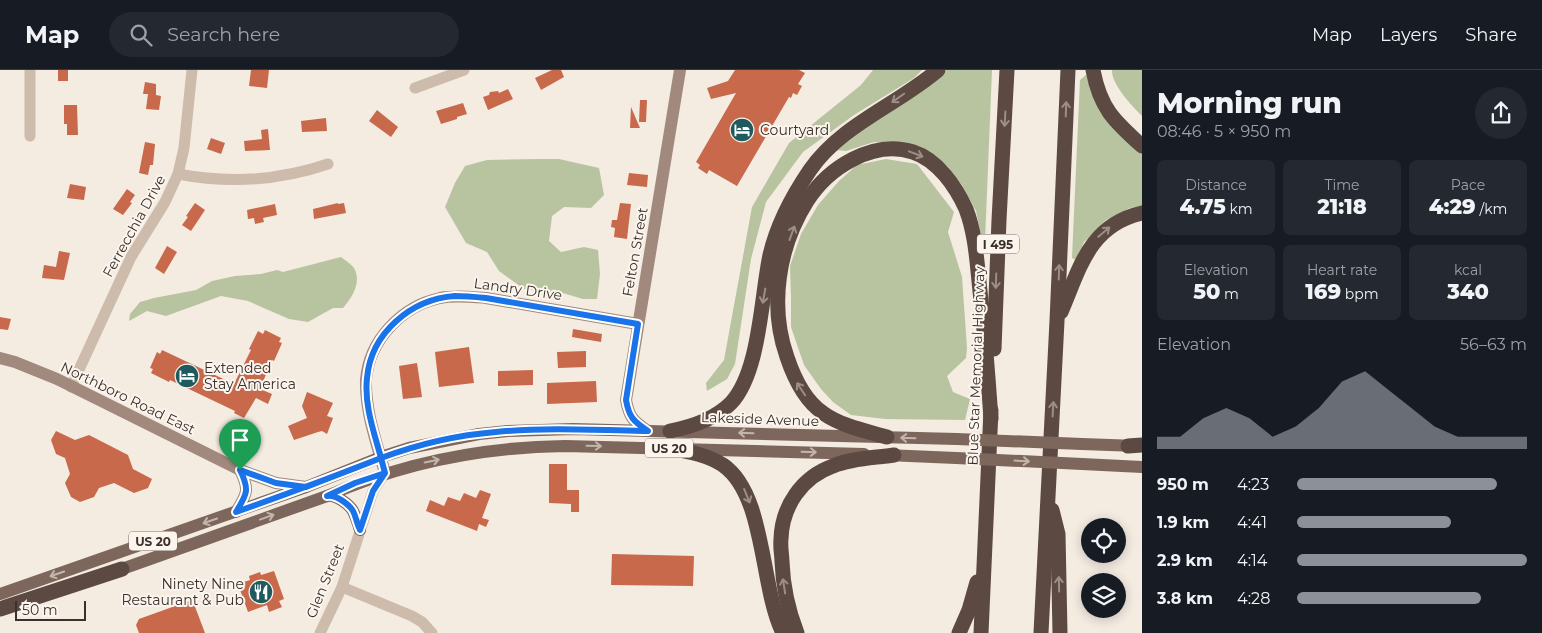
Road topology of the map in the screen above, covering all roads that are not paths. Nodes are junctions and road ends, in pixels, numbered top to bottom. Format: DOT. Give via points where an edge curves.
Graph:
graph roads {
  1 [pos="30,70"];
  2 [pos="192,70"];
  3 [pos="464,70"];
  4 [pos="680,70"];
  5 [pos="938,70"];
  6 [pos="1007,70"];
  7 [pos="1068,70"];
  8 [pos="1093,70"];
  9 [pos="415,88"];
  10 [pos="30,136"];
  11 [pos="1142,146"];
  12 [pos="328,164"];
  13 [pos="178,174"];
  14 [pos="1142,213"];
  15 [pos="1058,320"];
  16 [pos="638,324"];
  17 [pos="0,358"];
  18 [pos="71,387"];
  19 [pos="991,419"];
  20 [pos="648,431"];
  21 [pos="670,431"];
  22 [pos="887,437"];
  23 [pos="1137,446"];
  24 [pos="665,448"];
  25 [pos="894,455"];
  26 [pos="381,458"];
  27 [pos="1142,467"];
  28 [pos="240,470"];
  29 [pos="385,473"];
  30 [pos="306,487"];
  31 [pos="1048,493"];
  32 [pos="327,496"];
  33 [pos="236,512"];
  34 [pos="360,530"];
  35 [pos="985,539"];
  36 [pos="122,569"];
  37 [pos="342,587"];
  38 [pos="0,594"];
  39 [pos="0,609"];
  40 [pos="320,633"];
  41 [pos="432,633"];
  42 [pos="783,633"];
  43 [pos="797,633"];
  44 [pos="959,633"];
  45 [pos="980,633"];
  46 [pos="1041,633"];
  47 [pos="1060,633"];
  1 -- 10 [label="street"];
  2 -- 13 [label="street, Ferrecchia Drive"];
  3 -- 9 [label="street"];
  4 -- 16 [label="street, Felton Street"];
  5 -- 21 [label="highway, one-way" via="841,138 820,157 782,219 773,246 752,362 740,390 720,412"];
  6 -- 19 [label="highway, Blue Star Memorial Highway / I 495, one-way"];
  15 -- 7 [label="highway, one-way"];
  8 -- 11 [label="highway" via="1104,107 1117,124"];
  12 -- 13 [label="street" via="313,170 243,181"];
  13 -- 18 [label="street, Ferrecchia Drive" via="166,202 131,257"];
  15 -- 14 [label="highway, one-way" via="1097,237 1119,221"];
  31 -- 15 [label="highway, one-way"];
  16 -- 20 [label="street, Felton Street" via="626,400 628,413"];
  16 -- 26 [label="street, Landry Drive" via="467,296 440,298 414,308 397,320 382,337 368,372 368,402"];
  17 -- 18 [label="street, Northboro Road East"];
  18 -- 28 [label="street, Northboro Road East"];
  22 -- 19 [label="highway, one-way" via="831,418 816,408 795,379 785,352 777,296 786,248 810,197 836,170 860,156 881,151 904,150 926,158 949,180 966,211 976,254"];
  19 -- 35 [label="highway, Blue Star Memorial Highway / I 495"];
  20 -- 21 [label="main road, Lakeside Avenue / US 20"];
  20 -- 26 [label="main road, Lakeside Avenue / US 20" via="493,432 416,446"];
  22 -- 21 [label="main road, Lakeside Avenue / US 20, one-way"];
  23 -- 22 [label="main road, Lakeside Avenue / US 20, one-way, bridge"];
  24 -- 25 [label="main road, US 20, one-way"];
  29 -- 24 [label="main road, US 20, one-way" via="469,453 518,447"];
  24 -- 42 [label="highway, one-way" via="711,459 724,466 740,482 754,517 769,592"];
  25 -- 27 [label="main road, US 20, one-way, bridge"];
  43 -- 25 [label="highway, one-way" via="787,603 780,539 790,502 813,476 832,466"];
  26 -- 29 [label="street"];
  26 -- 30 [label="main road, US 20"];
  28 -- 30 [label="street, Northboro Road East" via="276,483"];
  28 -- 33 [label="street" via="247,490"];
  29 -- 32 [label="main road, US 20"];
  29 -- 34 [label="street, Glen Street" via="373,491"];
  30 -- 33 [label="main road, US 20"];
  31 -- 46 [label="highway"];
  47 -- 31 [label="highway, one-way" via="1058,534"];
  32 -- 34 [label="main road" via="331,495 353,510"];
  36 -- 32 [label="main road, US 20, one-way"];
  33 -- 38 [label="main road, US 20, one-way"];
  34 -- 37 [label="street, Glen Street"];
  35 -- 44 [label="highway" via="972,600"];
  35 -- 45 [label="highway, Blue Star Memorial Highway / I 495"];
  36 -- 39 [label="highway, US 20"];
  37 -- 40 [label="street, Glen Street"];
  37 -- 41 [label="street" via="412,616"];
}
